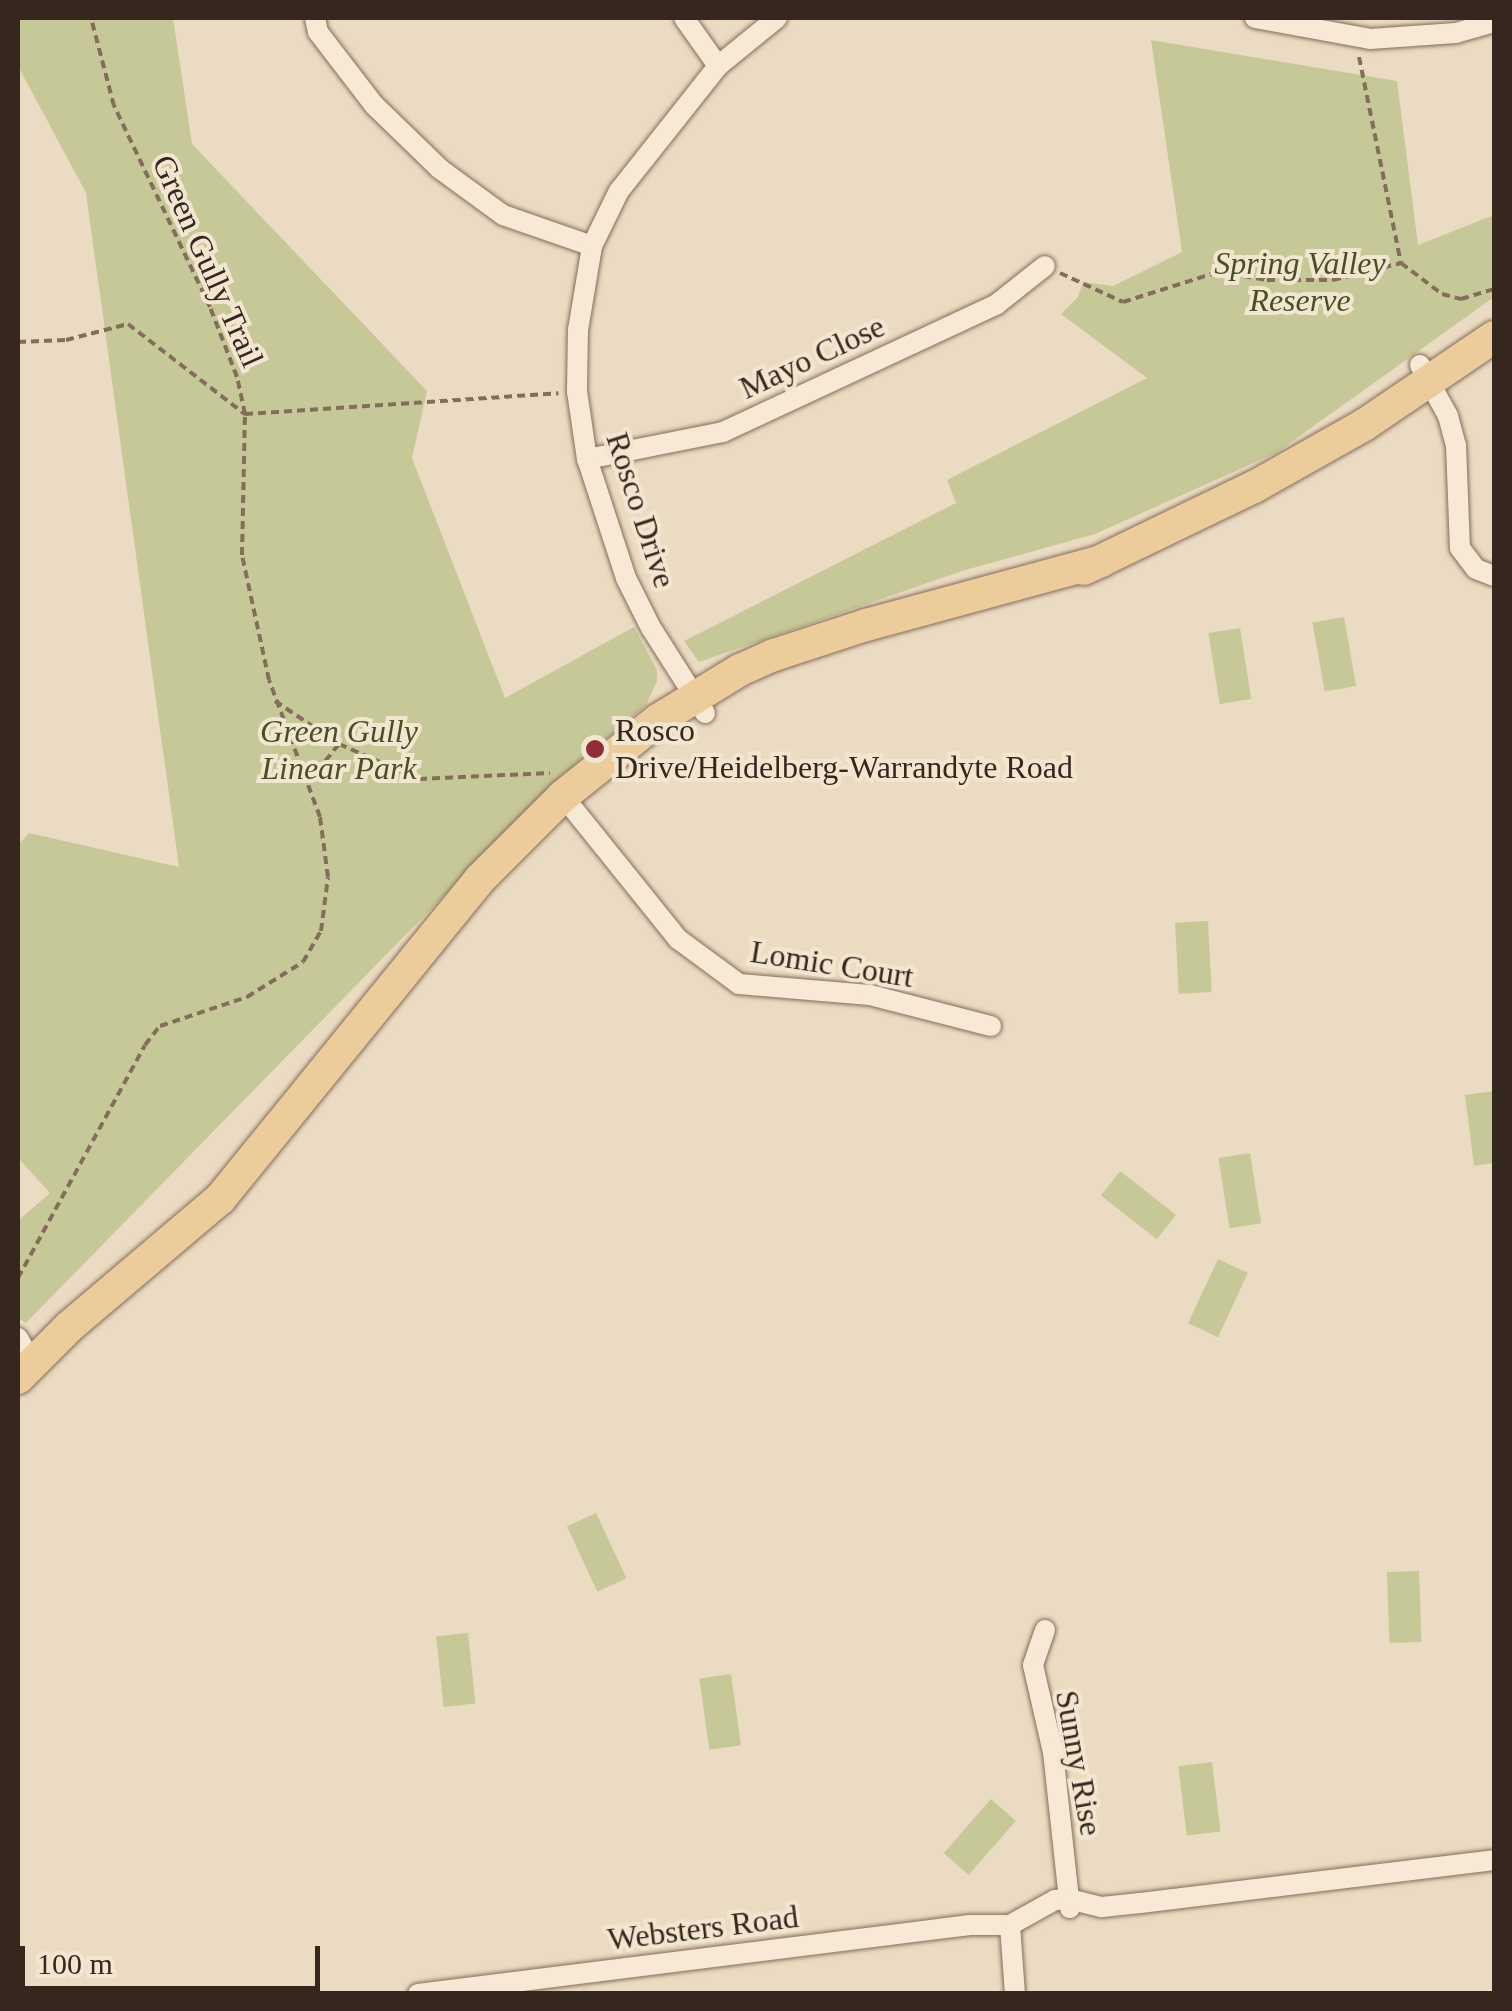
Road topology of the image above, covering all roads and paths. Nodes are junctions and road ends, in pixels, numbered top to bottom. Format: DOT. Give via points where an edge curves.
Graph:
graph roads {
  1 [pos="90,18"];
  2 [pos="315,18"];
  3 [pos="684,18"];
  4 [pos="778,18"];
  5 [pos="1269,19"];
  6 [pos="1494,22"];
  7 [pos="1354,36"];
  8 [pos="718,66"];
  9 [pos="592,246"];
  10 [pos="1402,263"];
  11 [pos="1045,266"];
  12 [pos="1494,289"];
  13 [pos="1494,312"];
  14 [pos="1494,337"];
  15 [pos="18,342"];
  16 [pos="1425,373"];
  17 [pos="578,391"];
  18 [pos="245,414"];
  19 [pos="587,459"];
  20 [pos="1494,576"];
  21 [pos="275,702"];
  22 [pos="700,704"];
  23 [pos="339,744"];
  24 [pos="309,782"];
  25 [pos="568,794"];
  26 [pos="991,1026"];
  27 [pos="18,1278"];
  28 [pos="21,1354"];
  29 [pos="1045,1630"];
  30 [pos="1494,1860"];
  31 [pos="1076,1904"];
  32 [pos="1006,1928"];
  33 [pos="418,1994"];
  34 [pos="1015,1994"];
  1 -- 18 [label="path, Green Gully Trail" via="114,106 225,343"];
  2 -- 9 [label="street" via="318,32 374,106 440,169 503,215"];
  3 -- 8 [label="street"];
  4 -- 8 [label="street, Rosco Drive"];
  5 -- 7 [label="street"];
  6 -- 7 [label="street" via="1456,33"];
  7 -- 10 [label="path"];
  8 -- 9 [label="street, Rosco Drive" via="619,191"];
  9 -- 17 [label="street, Rosco Drive" via="578,330"];
  10 -- 11 [label="path" via="1333,280 1218,272 1123,302"];
  10 -- 12 [label="path" via="1442,294 1461,298"];
  11 -- 19 [label="street, Mayo Close" via="997,304 724,432"];
  13 -- 16 [label="main road"];
  14 -- 16 [label="main road"];
  15 -- 18 [label="path" via="66,340 128,324"];
  16 -- 20 [label="street" via="1456,445 1460,548 1476,569"];
  16 -- 22 [label="main road" via="1301,460 1207,513 1101,560 812,642 740,670"];
  17 -- 18 [label="path"];
  17 -- 19 [label="street, Rosco Drive"];
  18 -- 21 [label="path, Green Gully Trail" via="240,542"];
  19 -- 22 [label="street, Rosco Drive" via="626,578"];
  21 -- 23 [label="path"];
  21 -- 24 [label="path, Green Gully Trail"];
  22 -- 25 [label="main road"];
  23 -- 24 [label="path"];
  23 -- 25 [label="path" via="419,779 493,772"];
  24 -- 27 [label="path, Green Gully Trail" via="328,863 324,915 313,948 266,988 160,1026"];
  25 -- 26 [label="street, Lomic Court" via="678,939 739,984 870,996"];
  25 -- 28 [label="main road" via="446,916 294,1106"];
  29 -- 31 [label="street, Sunny Rise" via="1033,1665"];
  30 -- 31 [label="street, Websters Road" via="1201,1898"];
  31 -- 32 [label="street, Websters Road" via="1055,1900"];
  32 -- 33 [label="street, Websters Road" via="970,1924"];
  32 -- 34 [label="street"];
}
